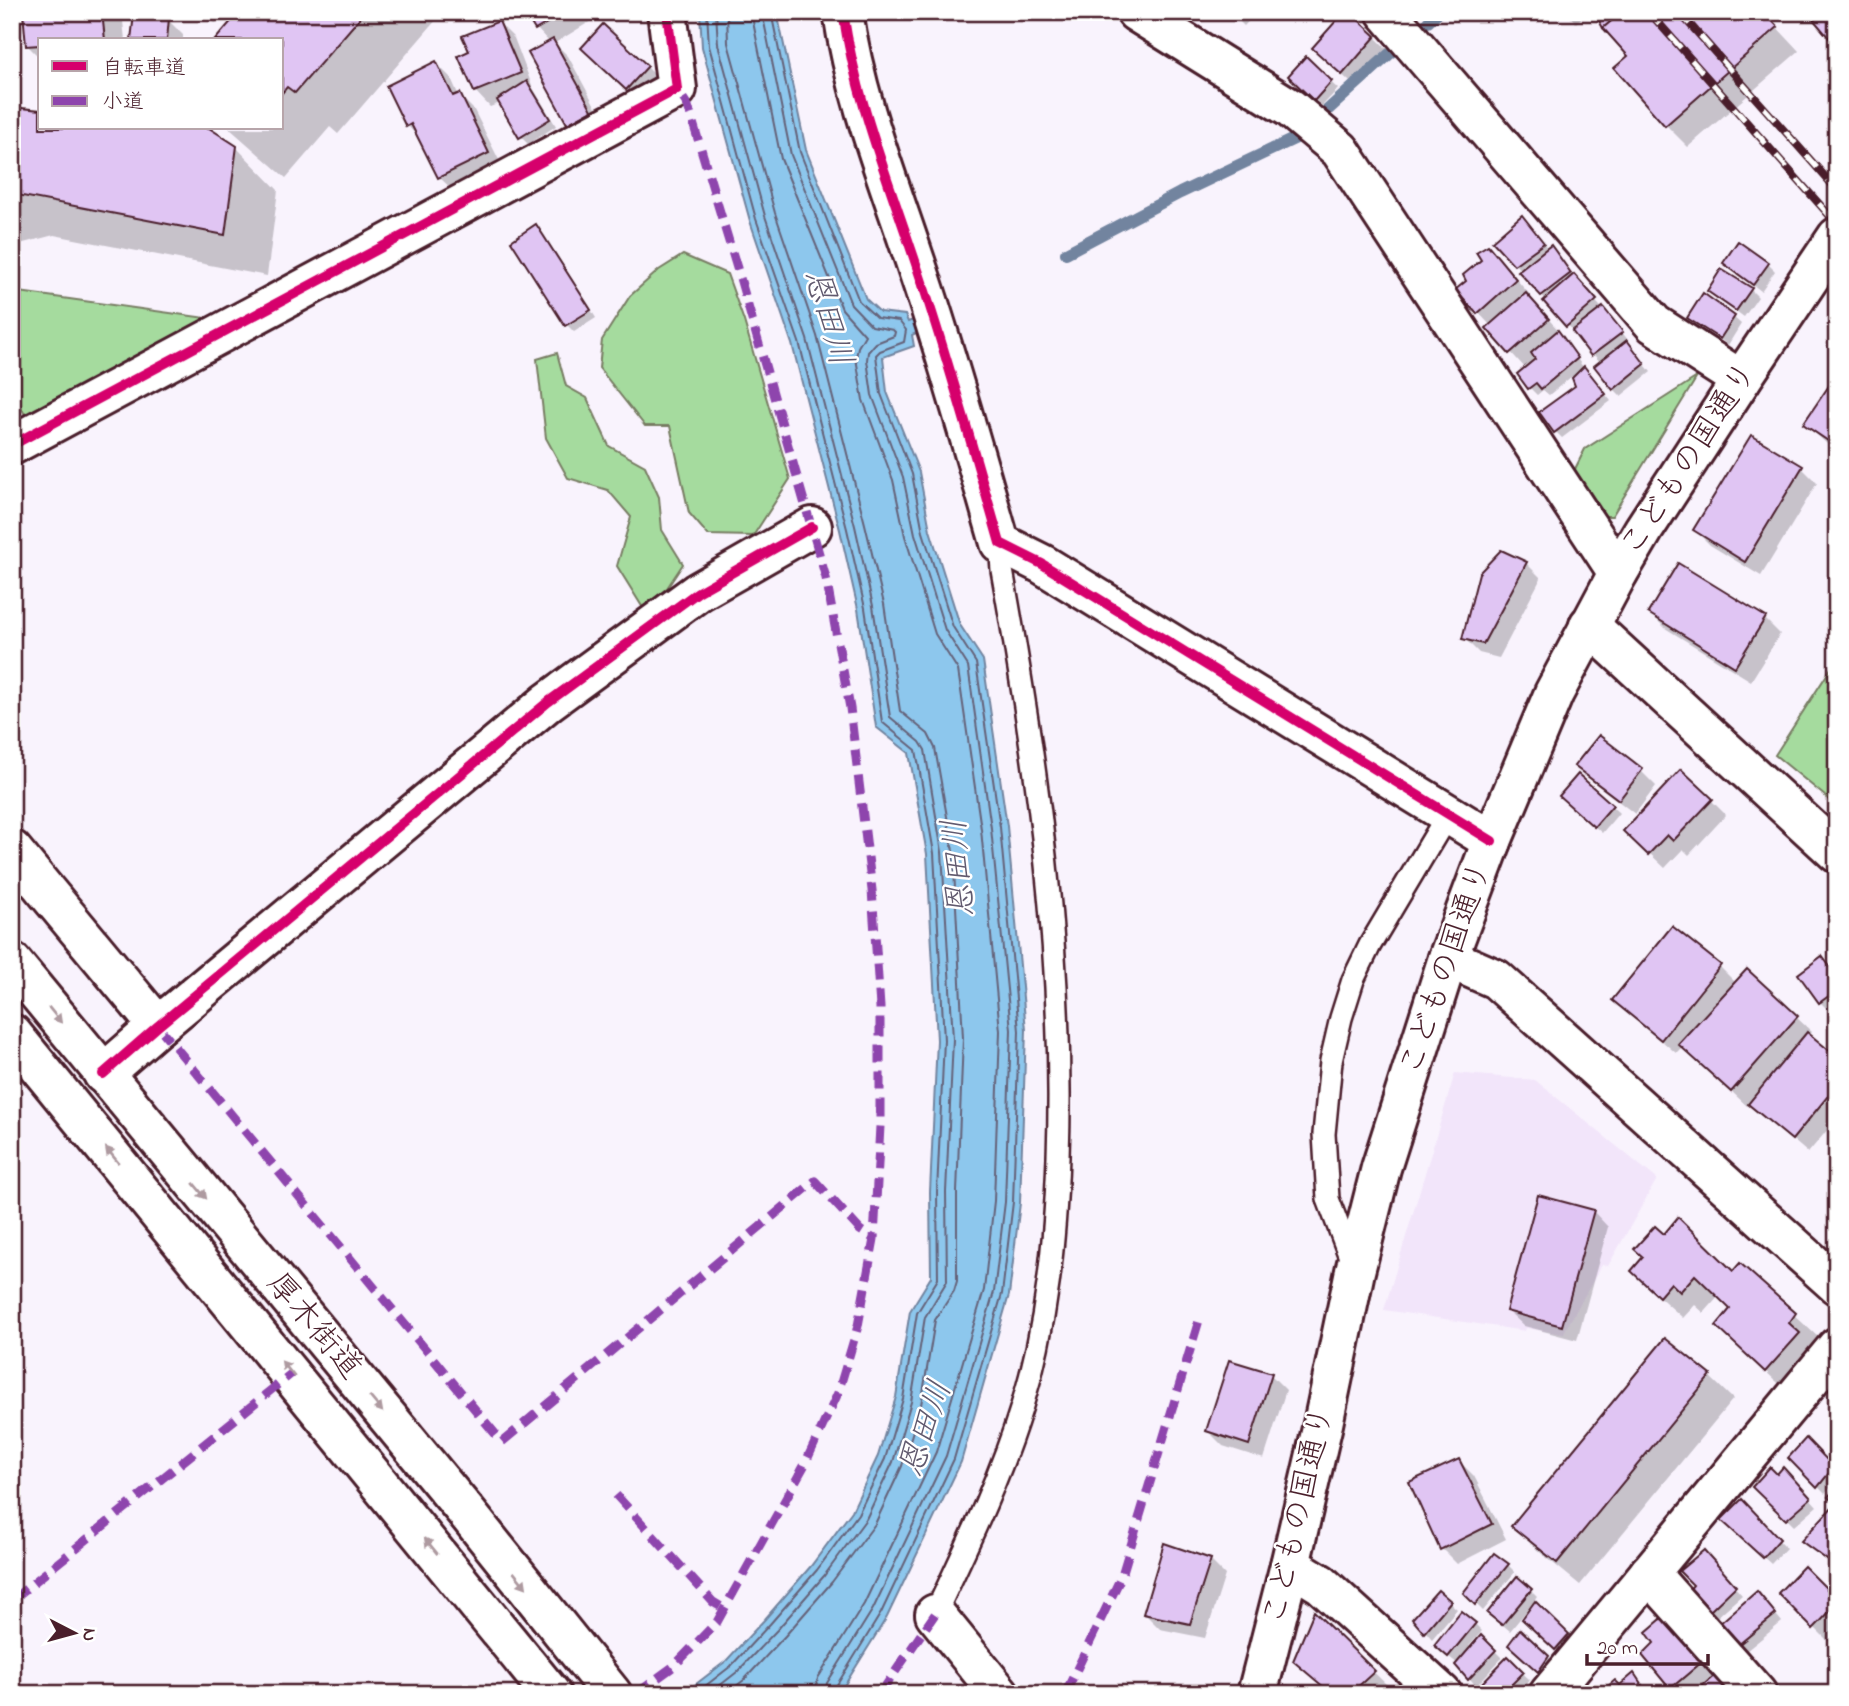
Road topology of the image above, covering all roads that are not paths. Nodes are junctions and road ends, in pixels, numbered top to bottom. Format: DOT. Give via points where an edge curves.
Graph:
graph roads {
  1 [pos="667,12"];
  2 [pos="843,12"];
  3 [pos="1136,12"];
  4 [pos="1386,12"];
  5 [pos="1837,237"];
  6 [pos="1741,380"];
  7 [pos="12,444"];
  8 [pos="811,527"];
  9 [pos="1000,543"];
  10 [pos="1618,573"];
  11 [pos="1589,625"];
  12 [pos="1448,814"];
  13 [pos="1492,841"];
  14 [pos="12,850"];
  15 [pos="1837,853"];
  16 [pos="1448,958"];
  17 [pos="12,962"];
  18 [pos="158,1026"];
  19 [pos="12,1034"];
  20 [pos="103,1074"];
  21 [pos="1355,1271"];
  22 [pos="1837,1285"];
  23 [pos="1837,1347"];
  24 [pos="1290,1565"];
  25 [pos="1649,1573"];
  26 [pos="935,1614"];
  27 [pos="611,1693"];
  28 [pos="551,1694"];
  29 [pos="1000,1694"];
  30 [pos="1257,1694"];
  31 [pos="1441,1694"];
  32 [pos="1549,1694"];
  33 [pos="1757,1694"];
  1 -- 7 [label="main road" via="677,89"];
  2 -- 9 [label="main road" via="877,149 945,352"];
  3 -- 10 [label="main road" via="1290,108 1340,150"];
  4 -- 6 [label="main road" via="1654,324"];
  5 -- 6 [label="main road, こどもの国通り"];
  6 -- 10 [label="main road, こどもの国通り"];
  8 -- 18 [label="main road" via="698,592 548,702"];
  9 -- 12 [label="main road" via="1042,564"];
  9 -- 26 [label="lane" via="1048,886 1060,1089 1056,1209 1049,1285 1023,1405 1003,1463"];
  10 -- 11 [label="main road, こどもの国通り"];
  11 -- 13 [label="main road, こどもの国通り" via="1530,745"];
  11 -- 15 [label="main road"];
  12 -- 13 [label="main road"];
  12 -- 21 [label="lane" via="1353,980 1329,1074 1324,1134 1328,1199"];
  13 -- 16 [label="main road, こどもの国通り"];
  14 -- 18 [label="main road"];
  16 -- 21 [label="main road, こどもの国通り" via="1381,1168"];
  16 -- 22 [label="main road" via="1496,979"];
  17 -- 20 [label="main road, 厚木街道, one-way"];
  18 -- 20 [label="main road"];
  28 -- 19 [label="main road, 厚木街道, one-way"];
  20 -- 27 [label="main road, 厚木街道, one-way"];
  21 -- 24 [label="main road, こどもの国通り"];
  23 -- 25 [label="main road"];
  24 -- 30 [label="main road, こどもの国通り"];
  24 -- 31 [label="main road" via="1321,1584"];
  25 -- 32 [label="main road"];
  25 -- 33 [label="main road"];
  26 -- 29 [label="main road"];
}
